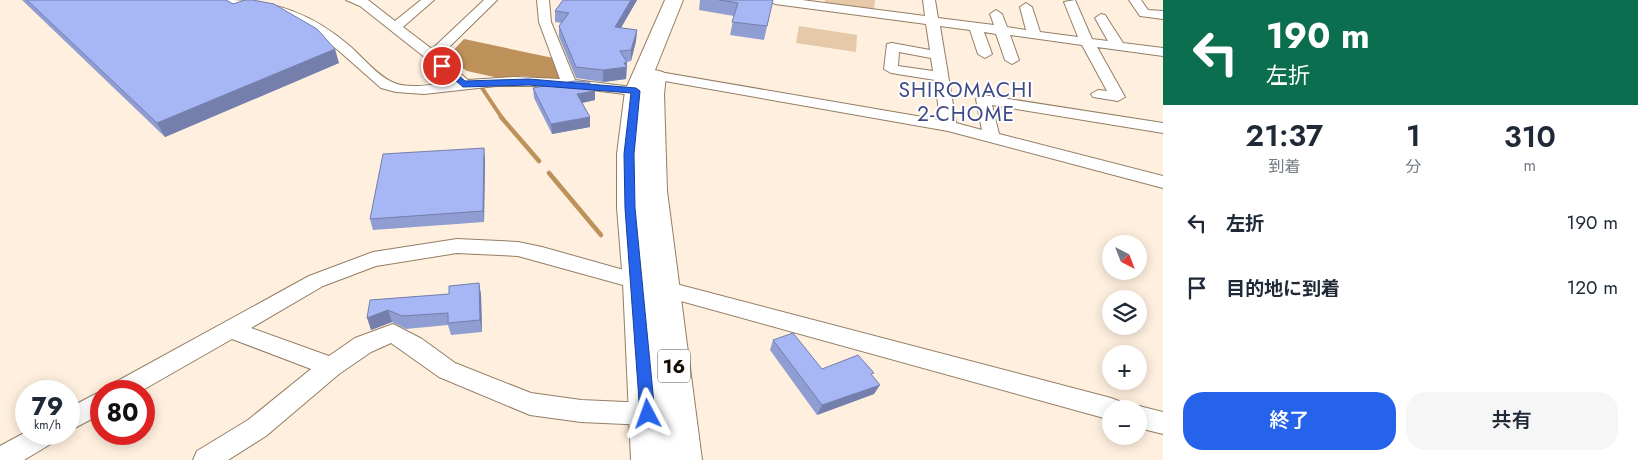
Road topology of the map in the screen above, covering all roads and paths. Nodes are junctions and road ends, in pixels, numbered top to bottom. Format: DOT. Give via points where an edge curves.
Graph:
graph roads {
  1 [pos="231,0"];
  2 [pos="428,0"];
  3 [pos="491,0"];
  4 [pos="543,0"];
  5 [pos="674,0"];
  6 [pos="687,0"];
  7 [pos="775,0"];
  8 [pos="929,0"];
  9 [pos="1135,0"];
  10 [pos="361,1"];
  11 [pos="1070,2"];
  12 [pos="281,4"];
  13 [pos="1026,7"];
  14 [pos="996,14"];
  15 [pos="1163,15"];
  16 [pos="1101,18"];
  17 [pos="933,22"];
  18 [pos="395,28"];
  19 [pos="976,28"];
  20 [pos="1000,31"];
  21 [pos="1034,35"];
  22 [pos="1088,42"];
  23 [pos="1118,46"];
  24 [pos="1163,52"];
  25 [pos="985,54"];
  26 [pos="938,55"];
  27 [pos="432,56"];
  28 [pos="1012,60"];
  29 [pos="941,77"];
  30 [pos="647,83"];
  31 [pos="463,84"];
  32 [pos="570,85"];
  33 [pos="1098,94"];
  34 [pos="949,126"];
  35 [pos="1163,128"];
  36 [pos="992,137"];
  37 [pos="1163,182"];
  38 [pos="652,286"];
  39 [pos="230,329"];
  40 [pos="331,367"];
  41 [pos="140,380"];
  42 [pos="1102,407"];
  43 [pos="1147,418"];
  44 [pos="1163,423"];
  45 [pos="662,444"];
  46 [pos="26,445"];
  47 [pos="0,460"];
  48 [pos="206,460"];
  1 -- 12 [label="street" via="247,5"];
  2 -- 18 [label="street"];
  3 -- 27 [label="street"];
  4 -- 32 [label="street" via="544,22"];
  5 -- 30 [label="highway, 16"];
  6 -- 30 [label="highway, 16"];
  7 -- 17 [label="street"];
  8 -- 17 [label="street"];
  9 -- 15 [label="street" via="1144,13"];
  10 -- 18 [label="street"];
  11 -- 22 [label="street"];
  12 -- 31 [label="street" via="329,37 386,85 405,90"];
  13 -- 21 [label="street"];
  14 -- 20 [label="street"];
  16 -- 23 [label="street"];
  17 -- 19 [label="street"];
  17 -- 26 [label="street"];
  18 -- 27 [label="street"];
  19 -- 20 [label="street"];
  19 -- 25 [label="street"];
  20 -- 21 [label="street"];
  20 -- 28 [label="street"];
  21 -- 22 [label="street"];
  22 -- 23 [label="street"];
  22 -- 33 [label="street" via="1118,97"];
  23 -- 24 [label="street"];
  26 -- 29 [label="street"];
  26 -- 29 [label="street" via="892,47 891,69"];
  27 -- 31 [label="street"];
  29 -- 34 [label="street"];
  30 -- 32 [label="street"];
  30 -- 34 [label="street"];
  30 -- 38 [label="highway, 16" via="654,191"];
  31 -- 32 [label="street" via="529,82"];
  34 -- 36 [label="street"];
  35 -- 36 [label="street" via="983,99"];
  36 -- 37 [label="street"];
  38 -- 39 [label="street" via="518,249 457,246 373,259 316,280"];
  38 -- 42 [label="street"];
  38 -- 45 [label="highway, 16"];
  38 -- 45 [label="highway, 16"];
  39 -- 40 [label="street"];
  39 -- 41 [label="street"];
  40 -- 45 [label="street" via="363,345 393,333 447,370 530,404 581,411"];
  40 -- 48 [label="street" via="257,428"];
  43 -- 44 [label="street"];
  46 -- 47 [label="street"];
}
